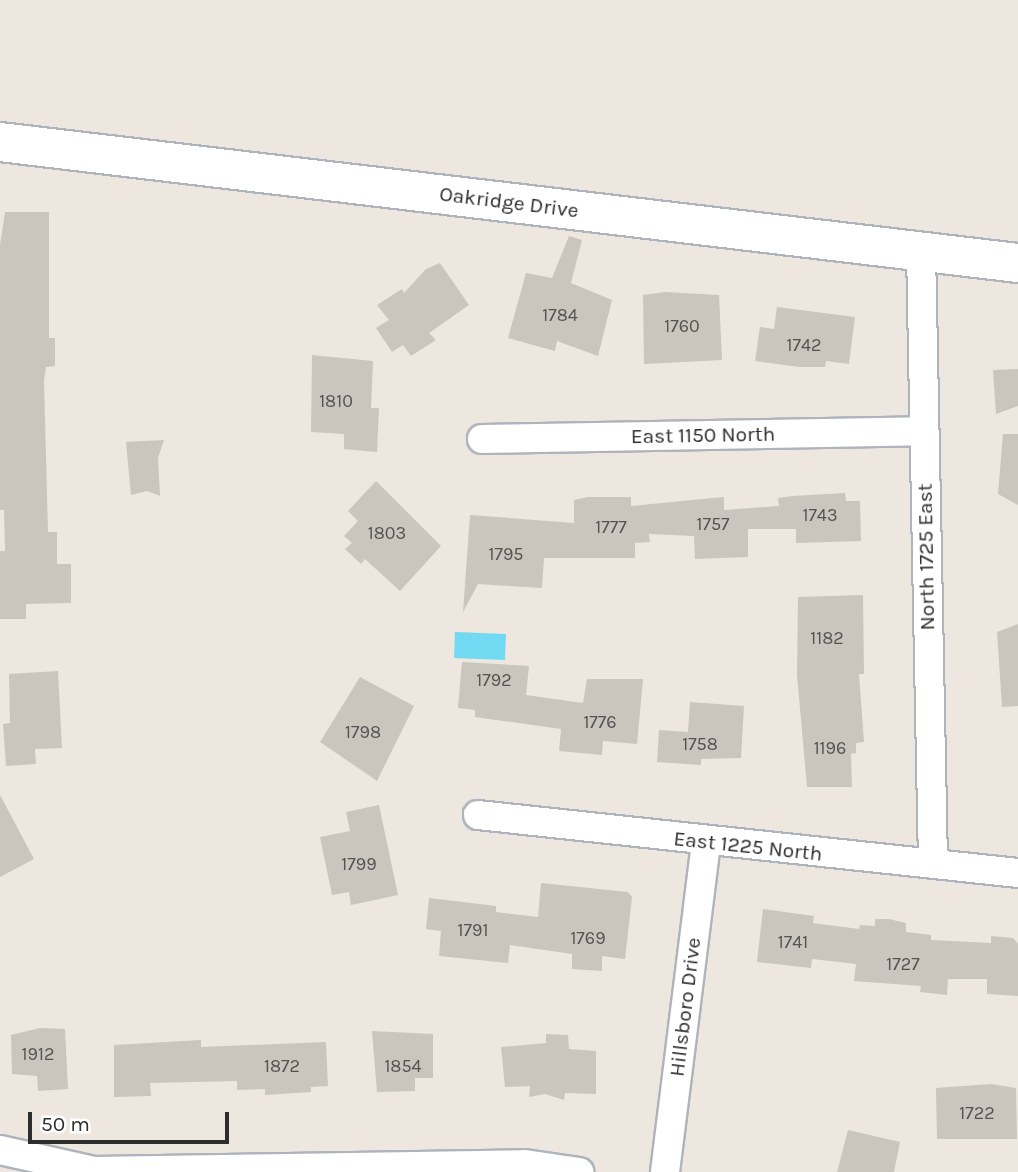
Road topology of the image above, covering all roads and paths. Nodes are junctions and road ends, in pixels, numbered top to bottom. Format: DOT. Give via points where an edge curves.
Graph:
graph roads {
  1 [pos="0,142"];
  2 [pos="921,250"];
  3 [pos="1018,263"];
  4 [pos="923,431"];
  5 [pos="482,439"];
  6 [pos="478,815"];
  7 [pos="706,842"];
  8 [pos="933,864"];
  9 [pos="1018,873"];
  10 [pos="0,1150"];
  11 [pos="254,1171"];
  12 [pos="579,1172"];
  13 [pos="665,1172"];
  1 -- 2 [label="street, Oakridge Drive"];
  2 -- 3 [label="street, Oakridge Drive"];
  2 -- 4 [label="street, North 1725 East"];
  4 -- 5 [label="street, East 1150 North"];
  4 -- 8 [label="street, North 1725 East"];
  6 -- 7 [label="street, East 1225 North"];
  7 -- 8 [label="street, East 1225 North"];
  7 -- 13 [label="street, Hillsboro Drive"];
  8 -- 9 [label="street, East 1225 North"];
  10 -- 11 [label="street" via="94,1171"];
  11 -- 12 [label="street" via="525,1164"];
}
